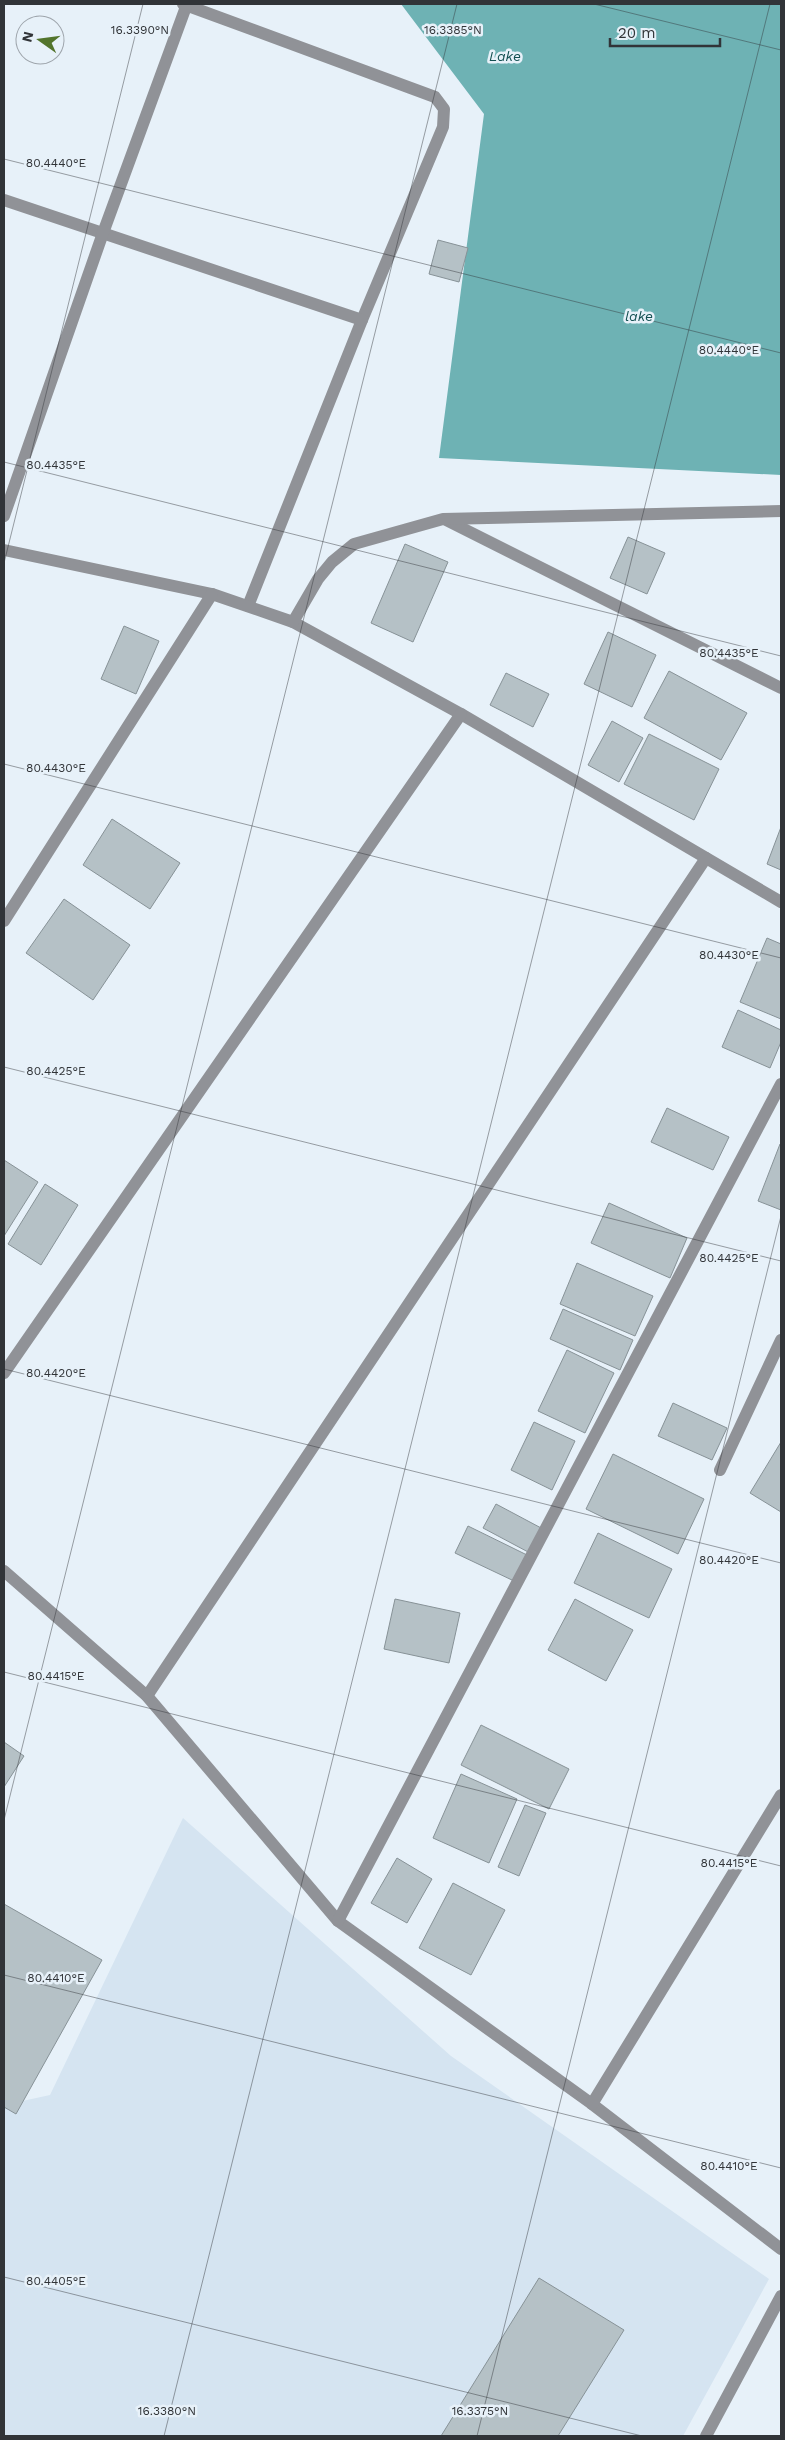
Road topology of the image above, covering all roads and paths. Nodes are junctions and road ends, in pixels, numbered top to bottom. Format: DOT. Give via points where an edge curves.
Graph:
graph roads {
  1 [pos="186,4"];
  2 [pos="4,200"];
  3 [pos="102,233"];
  4 [pos="362,320"];
  5 [pos="781,511"];
  6 [pos="4,516"];
  7 [pos="444,519"];
  8 [pos="4,550"];
  9 [pos="212,594"];
  10 [pos="248,606"];
  11 [pos="292,622"];
  12 [pos="781,688"];
  13 [pos="461,714"];
  14 [pos="706,858"];
  15 [pos="781,902"];
  16 [pos="4,921"];
  17 [pos="781,1084"];
  18 [pos="781,1340"];
  19 [pos="4,1373"];
  20 [pos="720,1470"];
  21 [pos="4,1571"];
  22 [pos="147,1696"];
  23 [pos="781,1795"];
  24 [pos="338,1920"];
  25 [pos="592,2104"];
  26 [pos="781,2249"];
  27 [pos="781,2296"];
  28 [pos="706,2436"];
  1 -- 3 [label="street"];
  1 -- 4 [label="street" via="435,97 444,108 443,127"];
  2 -- 3 [label="street"];
  3 -- 4 [label="street"];
  3 -- 6 [label="street"];
  4 -- 10 [label="street"];
  5 -- 7 [label="street"];
  7 -- 11 [label="street" via="354,544 318,579"];
  7 -- 12 [label="street"];
  8 -- 9 [label="street"];
  9 -- 10 [label="street"];
  9 -- 16 [label="street"];
  10 -- 11 [label="street"];
  11 -- 13 [label="street"];
  13 -- 14 [label="street"];
  13 -- 19 [label="street"];
  14 -- 15 [label="street"];
  14 -- 22 [label="street"];
  17 -- 24 [label="street"];
  18 -- 20 [label="street"];
  21 -- 22 [label="street"];
  22 -- 24 [label="street"];
  23 -- 25 [label="street"];
  24 -- 25 [label="street"];
  25 -- 26 [label="street"];
  27 -- 28 [label="street"];
}
